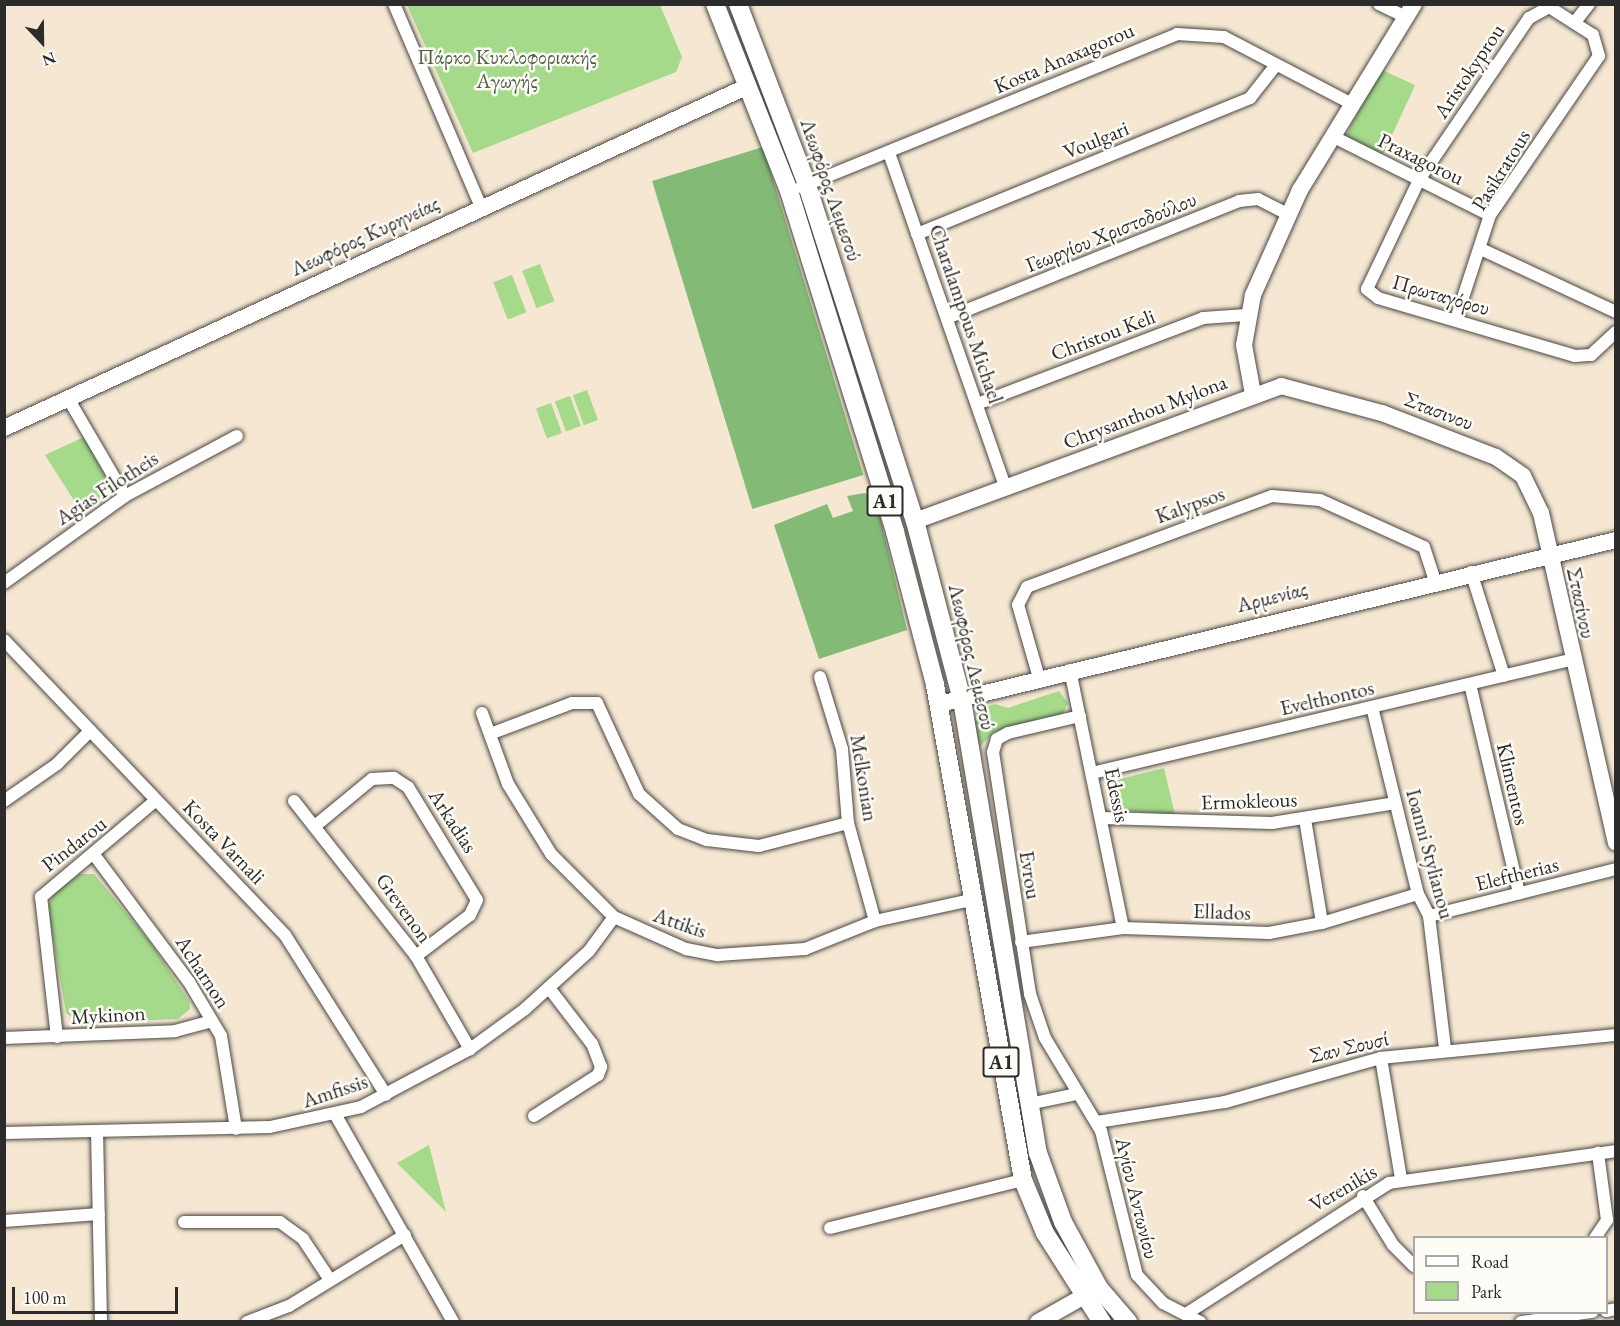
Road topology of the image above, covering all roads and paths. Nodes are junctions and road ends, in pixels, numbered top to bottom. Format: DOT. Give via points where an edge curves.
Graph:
graph roads {
  1 [pos="394,4"];
  2 [pos="715,4"];
  3 [pos="738,4"];
  4 [pos="1379,4"];
  5 [pos="1589,4"];
  6 [pos="1410,11"];
  7 [pos="1575,22"];
  8 [pos="1276,65"];
  9 [pos="746,87"];
  10 [pos="1352,104"];
  11 [pos="1334,138"];
  12 [pos="889,153"];
  13 [pos="1419,180"];
  14 [pos="807,185"];
  15 [pos="789,191"];
  16 [pos="481,207"];
  17 [pos="1288,214"];
  18 [pos="1490,215"];
  19 [pos="918,234"];
  20 [pos="1483,250"];
  21 [pos="1616,312"];
  22 [pos="1246,315"];
  23 [pos="947,318"];
  24 [pos="1456,320"];
  25 [pos="1616,332"];
  26 [pos="1253,394"];
  27 [pos="69,400"];
  28 [pos="977,404"];
  29 [pos="4,428"];
  30 [pos="237,436"];
  31 [pos="1006,489"];
  32 [pos="125,496"];
  33 [pos="915,521"];
  34 [pos="1616,540"];
  35 [pos="1548,555"];
  36 [pos="1471,572"];
  37 [pos="1435,580"];
  38 [pos="4,583"];
  39 [pos="4,640"];
  40 [pos="1570,660"];
  41 [pos="1070,670"];
  42 [pos="1504,676"];
  43 [pos="820,677"];
  44 [pos="1039,678"];
  45 [pos="1470,684"];
  46 [pos="962,700"];
  47 [pos="940,704"];
  48 [pos="1372,707"];
  49 [pos="483,712"];
  50 [pos="1080,716"];
  51 [pos="90,731"];
  52 [pos="490,734"];
  53 [pos="1092,773"];
  54 [pos="156,800"];
  55 [pos="4,801"];
  56 [pos="294,801"];
  57 [pos="1395,803"];
  58 [pos="1102,818"];
  59 [pos="1305,819"];
  60 [pos="848,823"];
  61 [pos="315,826"];
  62 [pos="1616,843"];
  63 [pos="95,856"];
  64 [pos="1616,869"];
  65 [pos="1519,893"];
  66 [pos="1418,894"];
  67 [pos="975,899"];
  68 [pos="1429,916"];
  69 [pos="614,917"];
  70 [pos="875,921"];
  71 [pos="1322,923"];
  72 [pos="1124,928"];
  73 [pos="1021,942"];
  74 [pos="416,956"];
  75 [pos="549,988"];
  76 [pos="212,1021"];
  77 [pos="1616,1035"];
  78 [pos="57,1037"];
  79 [pos="4,1038"];
  80 [pos="470,1049"];
  81 [pos="1445,1049"];
  82 [pos="1381,1058"];
  83 [pos="1077,1094"];
  84 [pos="386,1095"];
  85 [pos="1029,1104"];
  86 [pos="334,1114"];
  87 [pos="534,1116"];
  88 [pos="1097,1122"];
  89 [pos="236,1129"];
  90 [pos="97,1131"];
  91 [pos="4,1133"];
  92 [pos="1616,1151"];
  93 [pos="1598,1153"];
  94 [pos="1401,1179"];
  95 [pos="1023,1180"];
  96 [pos="1363,1196"];
  97 [pos="99,1214"];
  98 [pos="4,1221"];
  99 [pos="184,1222"];
  100 [pos="831,1228"];
  101 [pos="405,1235"];
  102 [pos="1596,1236"];
  103 [pos="1413,1265"];
  104 [pos="330,1280"];
  105 [pos="1099,1288"];
  106 [pos="1083,1299"];
  107 [pos="1186,1314"];
  108 [pos="1578,1314"];
  109 [pos="101,1322"];
  110 [pos="247,1322"];
  111 [pos="453,1322"];
  112 [pos="1038,1322"];
  113 [pos="1102,1322"];
  114 [pos="1128,1322"];
  115 [pos="1200,1322"];
  116 [pos="1521,1322"];
  1 -- 16 [label="street"];
  2 -- 9 [label="main road, Λεωφόρος Λεμεσού / A1"];
  3 -- 14 [label="main road, Λεωφόρος Λεμεσού / A1"];
  4 -- 6 [label="street"];
  5 -- 7 [label="street"];
  6 -- 10 [label="main road, Chrysanthou Mylona"];
  7 -- 13 [label="street, Aristokyprou" via="1549,7 1533,13"];
  7 -- 18 [label="street, Pasikratous" via="1593,35 1600,51"];
  8 -- 10 [label="street, Kosta Anaxagorou"];
  8 -- 12 [label="street, Kosta Anaxagorou" via="1224,36 1177,34"];
  8 -- 19 [label="street, Voulgari" via="1250,98"];
  9 -- 15 [label="main road, Λεωφόρος Λεμεσού / A1"];
  9 -- 16 [label="main road, Λεωφόρος Κυρηνείας"];
  10 -- 11 [label="main road, Chrysanthou Mylona"];
  11 -- 13 [label="street, Praxagorou"];
  11 -- 17 [label="main road, Chrysanthou Mylona"];
  12 -- 14 [label="street, Kosta Anaxagorou"];
  12 -- 19 [label="street, Charalampous Michael"];
  13 -- 18 [label="street, Praxagorou"];
  13 -- 24 [label="street, Πρωταγόρου" via="1368,278 1367,289 1378,298"];
  14 -- 15 [label="street, Kosta Anaxagorou"];
  14 -- 33 [label="main road, Λεωφόρος Λεμεσού / A1"];
  15 -- 47 [label="main road, Λεωφόρος Λεμεσού / A1" via="895,532"];
  16 -- 27 [label="main road, Λεωφόρος Κυρηνείας"];
  17 -- 22 [label="main road, Chrysanthou Mylona"];
  17 -- 23 [label="street, Γεωργίου Χριστοδούλου" via="1258,199 1239,201"];
  18 -- 20 [label="street, Pasikratous"];
  19 -- 23 [label="street, Charalampous Michael"];
  20 -- 21 [label="street"];
  20 -- 24 [label="street, Pasikratous"];
  22 -- 26 [label="main road, Chrysanthou Mylona" via="1244,345"];
  22 -- 28 [label="street, Christou Keli" via="1203,318"];
  23 -- 28 [label="street, Charalampous Michael"];
  24 -- 25 [label="street, Πρωταγόρου" via="1584,357"];
  26 -- 31 [label="main road, Chrysanthou Mylona"];
  26 -- 35 [label="main road, Στασινου" via="1281,386 1307,389 1507,462 1532,488"];
  27 -- 29 [label="main road, Λεωφόρος Κυρηνείας"];
  27 -- 32 [label="street"];
  28 -- 31 [label="street, Charalampous Michael"];
  30 -- 32 [label="street, Agias Filotheis"];
  31 -- 33 [label="main road, Chrysanthou Mylona"];
  32 -- 38 [label="street, Agias Filotheis"];
  33 -- 46 [label="main road, Λεωφόρος Λεμεσού / A1"];
  34 -- 35 [label="main road, Αρμενίας"];
  35 -- 36 [label="main road, Αρμενίας"];
  35 -- 40 [label="main road, Στασίνου"];
  36 -- 37 [label="main road, Αρμενίας"];
  36 -- 42 [label="street"];
  37 -- 41 [label="main road, Αρμενίας"];
  37 -- 44 [label="street, Kalypsos" via="1424,547 1320,500 1272,496 1027,587 1018,605"];
  39 -- 51 [label="street, Kosta Varnali"];
  40 -- 42 [label="street, Evelthontos"];
  40 -- 62 [label="main road"];
  41 -- 44 [label="main road, Αρμενίας"];
  41 -- 50 [label="street, Edessis"];
  42 -- 45 [label="street, Evelthontos"];
  43 -- 60 [label="street, Melkonian" via="842,749"];
  44 -- 46 [label="main road, Αρμενίας"];
  45 -- 48 [label="street, Evelthontos"];
  45 -- 65 [label="street, Klimentos"];
  46 -- 47 [label="main road, Αρμενίας"];
  46 -- 85 [label="main road, Λεωφόρος Λεμεσού / A1"];
  47 -- 67 [label="main road, Λεωφόρος Λεμεσού / A1"];
  48 -- 53 [label="street, Evelthontos"];
  48 -- 57 [label="street, Ioanni Stylianou"];
  49 -- 52 [label="street, Attikis"];
  50 -- 53 [label="street, Edessis"];
  50 -- 73 [label="street, Evrou" via="996,739 993,752"];
  51 -- 54 [label="street, Kosta Varnali"];
  51 -- 55 [label="street" via="57,764"];
  52 -- 60 [label="street" via="572,703 597,703 639,794 678,829 715,842 759,846"];
  52 -- 69 [label="street, Attikis" via="508,784 532,826 571,877"];
  53 -- 58 [label="street, Edessis"];
  54 -- 63 [label="street, Pindarou"];
  54 -- 84 [label="street, Kosta Varnali" via="285,935"];
  56 -- 61 [label="street, Grevenon"];
  57 -- 59 [label="street, Ermokleous"];
  57 -- 66 [label="street, Ioanni Stylianou"];
  58 -- 59 [label="street, Ermokleous" via="1229,824"];
  58 -- 72 [label="street, Edessis"];
  59 -- 71 [label="street"];
  60 -- 70 [label="street, Melkonian"];
  61 -- 74 [label="street, Grevenon"];
  61 -- 74 [label="street, Arkadias" via="372,779 394,778 408,787 477,900 470,915"];
  63 -- 76 [label="street, Acharnon"];
  63 -- 78 [label="street, Pindarou" via="41,897"];
  64 -- 65 [label="street, Eleftherias"];
  65 -- 68 [label="street, Eleftherias"];
  66 -- 68 [label="street, Ioanni Stylianou"];
  66 -- 71 [label="street, Ellados"];
  67 -- 70 [label="street, Attikis"];
  67 -- 95 [label="main road, Λεωφόρος Λεμεσού / A1"];
  68 -- 81 [label="street, Ioanni Stylianou"];
  69 -- 70 [label="street, Attikis" via="686,949 718,955 805,949"];
  69 -- 75 [label="street, Amfissis"];
  71 -- 72 [label="street, Ellados" via="1247,934"];
  72 -- 73 [label="street, Ellados"];
  73 -- 83 [label="street, Evrou" via="1039,1022"];
  74 -- 80 [label="street, Grevenon"];
  75 -- 80 [label="street, Amfissis"];
  75 -- 87 [label="street" via="592,1044 601,1066 598,1075"];
  76 -- 78 [label="street, Mykinon" via="175,1031"];
  76 -- 89 [label="street, Acharnon" via="225,1056"];
  77 -- 81 [label="street, Σαν Σουσί"];
  78 -- 79 [label="street, Mykinon"];
  80 -- 84 [label="street, Amfissis"];
  81 -- 82 [label="street, Σαν Σουσί"];
  82 -- 88 [label="street, Σαν Σουσί" via="1225,1102"];
  82 -- 94 [label="street"];
  83 -- 85 [label="street"];
  83 -- 88 [label="street, Αγίου Αντωνίου"];
  84 -- 86 [label="street, Amfissis"];
  85 -- 105 [label="main road, Λεωφόρος Λεμεσού / A1" via="1049,1188"];
  86 -- 89 [label="street, Amfissis"];
  86 -- 101 [label="street"];
  88 -- 107 [label="street, Αγίου Αντωνίου" via="1118,1185 1137,1275 1148,1292"];
  89 -- 90 [label="street, Amfissis"];
  90 -- 91 [label="street, Amfissis"];
  90 -- 97 [label="street"];
  92 -- 93 [label="street, Verenikis"];
  93 -- 94 [label="street, Verenikis"];
  93 -- 102 [label="street" via="1607,1220"];
  94 -- 96 [label="street, Verenikis"];
  95 -- 100 [label="street"];
  95 -- 106 [label="main road, Λεωφόρος Λεμεσού / A1"];
  96 -- 103 [label="street" via="1393,1245"];
  96 -- 107 [label="street, Verenikis"];
  97 -- 98 [label="street"];
  97 -- 109 [label="street"];
  99 -- 104 [label="street" via="280,1222 303,1239"];
  101 -- 104 [label="street"];
  101 -- 111 [label="street"];
  104 -- 110 [label="street" via="289,1306"];
  105 -- 106 [label="main road"];
  105 -- 114 [label="main road, Λεωφόρος Λεμεσού / A1"];
  106 -- 112 [label="main road"];
  106 -- 113 [label="main road, Λεωφόρος Λεμεσού / A1"];
  107 -- 115 [label="street, Αγίου Αντωνίου"];
  108 -- 116 [label="street"];
}
